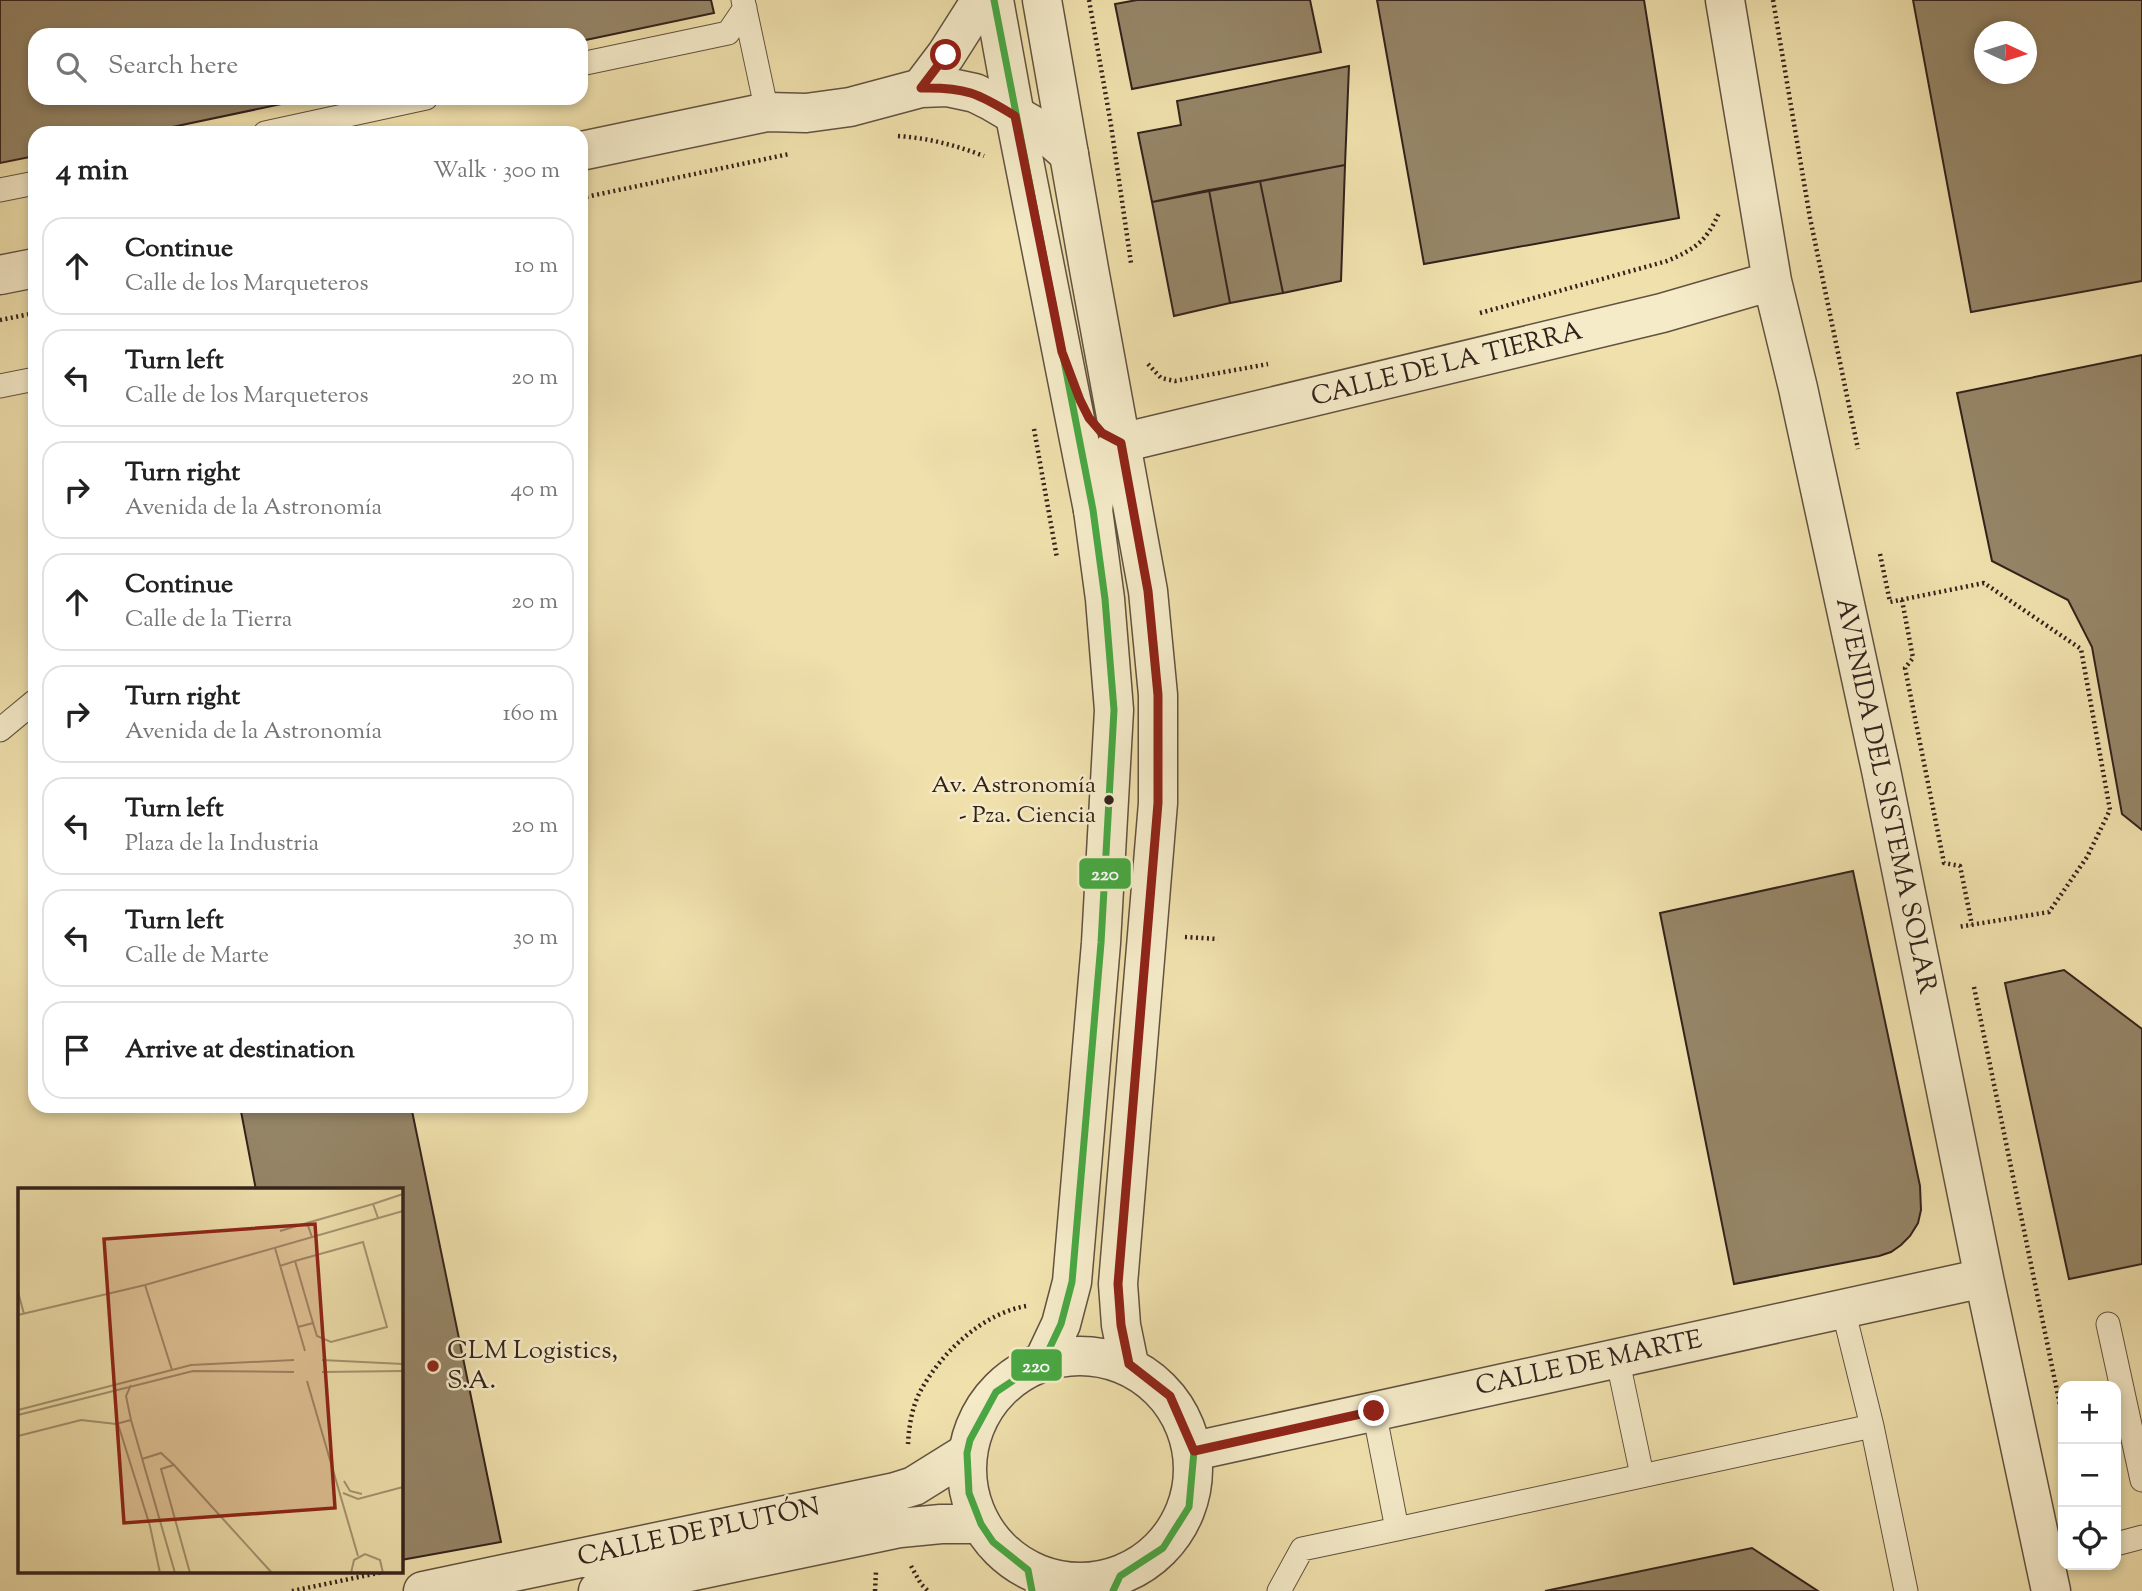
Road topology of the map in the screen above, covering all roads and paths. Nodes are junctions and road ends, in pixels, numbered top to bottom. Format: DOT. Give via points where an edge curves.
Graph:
graph roads {
  1 [pos="981,0"];
  2 [pos="994,0"];
  3 [pos="1042,0"];
  4 [pos="1088,0"];
  5 [pos="1725,0"];
  6 [pos="1773,0"];
  7 [pos="744,4"];
  8 [pos="588,63"];
  9 [pos="921,88"];
  10 [pos="1789,99"];
  11 [pos="394,105"];
  12 [pos="1743,109"];
  13 [pos="767,112"];
  14 [pos="1015,116"];
  15 [pos="297,126"];
  16 [pos="892,136"];
  17 [pos="588,150"];
  18 [pos="790,153"];
  19 [pos="1069,154"];
  20 [pos="985,156"];
  21 [pos="28,184"];
  22 [pos="0,190"];
  23 [pos="588,196"];
  24 [pos="1720,204"];
  25 [pos="28,269"];
  26 [pos="1132,274"];
  27 [pos="0,275"];
  28 [pos="1772,281"];
  29 [pos="28,314"];
  30 [pos="1477,314"];
  31 [pos="0,320"];
  32 [pos="1062,352"];
  33 [pos="1145,361"];
  34 [pos="1280,362"];
  35 [pos="28,380"];
  36 [pos="0,386"];
  37 [pos="1032,419"];
  38 [pos="1121,443"];
  39 [pos="1858,449"];
  40 [pos="1093,510"];
  41 [pos="1880,554"];
  42 [pos="1059,567"];
  43 [pos="1902,600"];
  44 [pos="28,707"];
  45 [pos="0,730"];
  46 [pos="1972,925"];
  47 [pos="1958,927"];
  48 [pos="1974,987"];
  49 [pos="1984,1278"];
  50 [pos="1034,1305"];
  51 [pos="1843,1309"];
  52 [pos="2108,1324"];
  53 [pos="1617,1357"];
  54 [pos="1044,1360"];
  55 [pos="1129,1364"];
  56 [pos="2058,1396"];
  57 [pos="1374,1411"];
  58 [pos="1872,1426"];
  59 [pos="907,1448"];
  60 [pos="1194,1451"];
  61 [pos="967,1453"];
  62 [pos="1642,1475"];
  63 [pos="2142,1480"];
  64 [pos="981,1524"];
  65 [pos="1397,1529"];
  66 [pos="2142,1537"];
  67 [pos="2121,1543"];
  68 [pos="910,1564"];
  69 [pos="2053,1571"];
  70 [pos="373,1574"];
  71 [pos="1030,1581"];
  72 [pos="1116,1584"];
  73 [pos="292,1591"];
  74 [pos="423,1591"];
  75 [pos="598,1591"];
  76 [pos="928,1591"];
  77 [pos="1279,1591"];
  78 [pos="1906,1591"];
  1 -- 9 [label="street"];
  2 -- 14 [label="street"];
  3 -- 19 [label="street"];
  4 -- 26 [label="path"];
  5 -- 12 [label="street, AVENIDA DEL SISTEMA SOLAR"];
  6 -- 10 [label="path"];
  7 -- 8 [label="lane" via="727,33"];
  7 -- 13 [label="lane"];
  9 -- 13 [label="street" via="850,107"];
  9 -- 14 [label="street" via="975,93"];
  10 -- 12 [label="path"];
  10 -- 39 [label="path"];
  11 -- 15 [label="lane"];
  12 -- 28 [label="street, AVENIDA DEL SISTEMA SOLAR"];
  13 -- 17 [label="street"];
  14 -- 19 [label="street" via="1044,132"];
  14 -- 32 [label="street"];
  16 -- 20 [label="path" via="926,138"];
  18 -- 23 [label="path"];
  19 -- 38 [label="street"];
  21 -- 22 [label="lane"];
  24 -- 30 [label="path" via="1711,231 1691,251"];
  25 -- 27 [label="street"];
  28 -- 38 [label="street, CALLE DE LA TIERRA" via="1648,316"];
  28 -- 49 [label="street, AVENIDA DEL SISTEMA SOLAR" via="1875,744"];
  29 -- 31 [label="path"];
  32 -- 38 [label="street" via="1089,418 1102,433"];
  32 -- 40 [label="street"];
  33 -- 34 [label="path" via="1161,378 1175,381"];
  35 -- 36 [label="lane"];
  37 -- 42 [label="path"];
  38 -- 40 [label="street" via="1105,458"];
  38 -- 55 [label="street" via="1148,591 1158,709 1158,803 1118,1284"];
  40 -- 54 [label="street" via="1114,710 1110,801 1072,1282 1061,1324"];
  41 -- 43 [label="path" via="1890,602"];
  43 -- 46 [label="path" via="1913,658 1905,668 1944,863 1960,866"];
  43 -- 46 [label="path" via="1984,583 2081,649 2110,810 2087,857 2049,912"];
  44 -- 45 [label="lane"];
  46 -- 47 [label="path"];
  48 -- 56 [label="path"];
  49 -- 51 [label="street, CALLE DE MARTE"];
  49 -- 69 [label="street, AVENIDA DEL SISTEMA SOLAR"];
  50 -- 59 [label="path" via="985,1322 937,1366 919,1392"];
  51 -- 53 [label="street, CALLE DE MARTE"];
  51 -- 58 [label="lane"];
  52 -- 63 [label="lane"];
  53 -- 57 [label="street, CALLE DE MARTE"];
  53 -- 62 [label="lane"];
  54 -- 55 [label="street" via="1088,1354"];
  54 -- 61 [label="street" via="996,1392"];
  55 -- 60 [label="street" via="1170,1396"];
  57 -- 60 [label="street, CALLE DE MARTE"];
  57 -- 65 [label="lane"];
  58 -- 62 [label="lane"];
  58 -- 78 [label="lane"];
  60 -- 72 [label="street" via="1189,1507 1163,1548"];
  61 -- 64 [label="street" via="969,1493"];
  61 -- 74 [label="street, CALLE DE PLUTÓN" via="914,1486 895,1492"];
  62 -- 65 [label="lane"];
  64 -- 71 [label="street"];
  64 -- 75 [label="street, CALLE DE PLUTÓN" via="900,1528"];
  65 -- 77 [label="lane" via="1302,1549"];
  66 -- 67 [label="lane"];
  68 -- 76 [label="path"];
  70 -- 73 [label="path"];
  71 -- 72 [label="street"];
}
